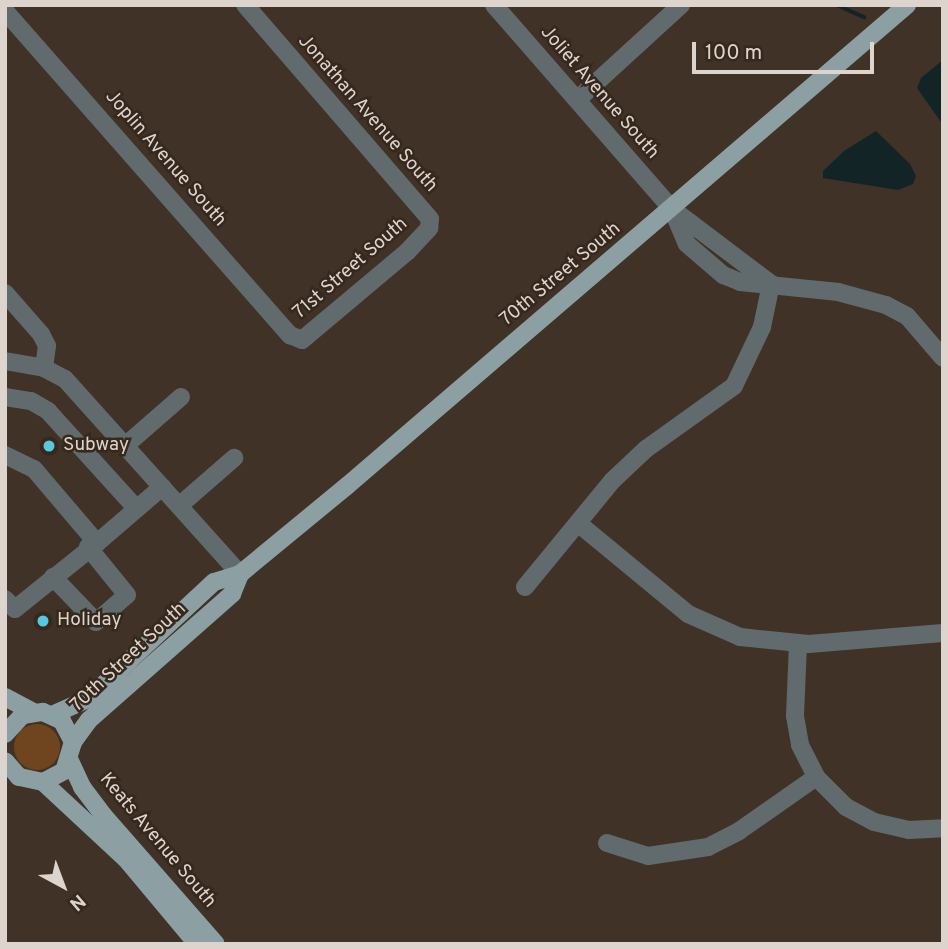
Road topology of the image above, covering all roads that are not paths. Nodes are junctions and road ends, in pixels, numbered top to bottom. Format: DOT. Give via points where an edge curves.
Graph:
graph roads {
  1 [pos="245,5"];
  2 [pos="494,5"];
  3 [pos="681,5"];
  4 [pos="907,5"];
  5 [pos="5,10"];
  6 [pos="577,100"];
  7 [pos="671,209"];
  8 [pos="430,219"];
  9 [pos="771,284"];
  10 [pos="5,293"];
  11 [pos="292,336"];
  12 [pos="943,358"];
  13 [pos="5,361"];
  14 [pos="44,368"];
  15 [pos="5,397"];
  16 [pos="181,397"];
  17 [pos="125,445"];
  18 [pos="5,455"];
  19 [pos="234,458"];
  20 [pos="162,487"];
  21 [pos="180,505"];
  22 [pos="136,508"];
  23 [pos="579,524"];
  24 [pos="93,545"];
  25 [pos="240,574"];
  26 [pos="53,577"];
  27 [pos="525,587"];
  28 [pos="5,599"];
  29 [pos="943,633"];
  30 [pos="798,644"];
  31 [pos="5,697"];
  32 [pos="33,712"];
  33 [pos="52,715"];
  34 [pos="5,734"];
  35 [pos="73,743"];
  36 [pos="5,761"];
  37 [pos="70,761"];
  38 [pos="816,777"];
  39 [pos="35,782"];
  40 [pos="5,786"];
  41 [pos="943,828"];
  42 [pos="607,843"];
  43 [pos="197,944"];
  44 [pos="216,944"];
  1 -- 8 [label="street, Jonathan Avenue South"];
  2 -- 6 [label="street, Joliet Avenue South"];
  3 -- 6 [label="street"];
  4 -- 7 [label="main road, 70th Street South"];
  5 -- 11 [label="street, Joplin Avenue South"];
  6 -- 7 [label="street, Joliet Avenue South"];
  7 -- 9 [label="street, Joliet Avenue South"];
  7 -- 25 [label="main road, 70th Street South"];
  8 -- 11 [label="street, 71st Street South" via="429,228 407,252 307,338"];
  9 -- 12 [label="street" via="838,292 886,306 907,316"];
  9 -- 23 [label="street" via="762,327 734,386 712,407 646,449 612,481"];
  10 -- 14 [label="street" via="41,334 47,346"];
  13 -- 14 [label="street"];
  14 -- 17 [label="street" via="75,388"];
  15 -- 22 [label="street" via="31,401 48,411"];
  16 -- 17 [label="street"];
  17 -- 20 [label="street"];
  18 -- 24 [label="street" via="34,469"];
  19 -- 21 [label="street"];
  20 -- 21 [label="street"];
  20 -- 22 [label="street"];
  21 -- 25 [label="street"];
  22 -- 24 [label="street"];
  23 -- 27 [label="street"];
  23 -- 30 [label="street" via="688,614 740,637"];
  24 -- 26 [label="street"];
  24 -- 26 [label="street" via="127,595 96,622"];
  25 -- 33 [label="main road, 70th Street South" via="214,582 88,699"];
  25 -- 35 [label="main road, 70th Street South" via="232,594 89,720"];
  26 -- 28 [label="street" via="15,609"];
  29 -- 30 [label="street"];
  30 -- 38 [label="street" via="795,716 800,745"];
  31 -- 32 [label="main road"];
  32 -- 33 [label="main road"];
  32 -- 34 [label="main road" via="14,721"];
  33 -- 35 [label="main road" via="62,721"];
  35 -- 37 [label="main road"];
  36 -- 39 [label="main road, Keats Avenue South" via="12,771"];
  37 -- 39 [label="main road" via="64,771"];
  37 -- 44 [label="main road, Keats Avenue South" via="82,788 103,815"];
  38 -- 41 [label="street" via="846,807 874,822 909,830"];
  38 -- 42 [label="street" via="708,847 648,856"];
  39 -- 40 [label="main road"];
  39 -- 43 [label="main road, Keats Avenue South" via="126,859"];
}
